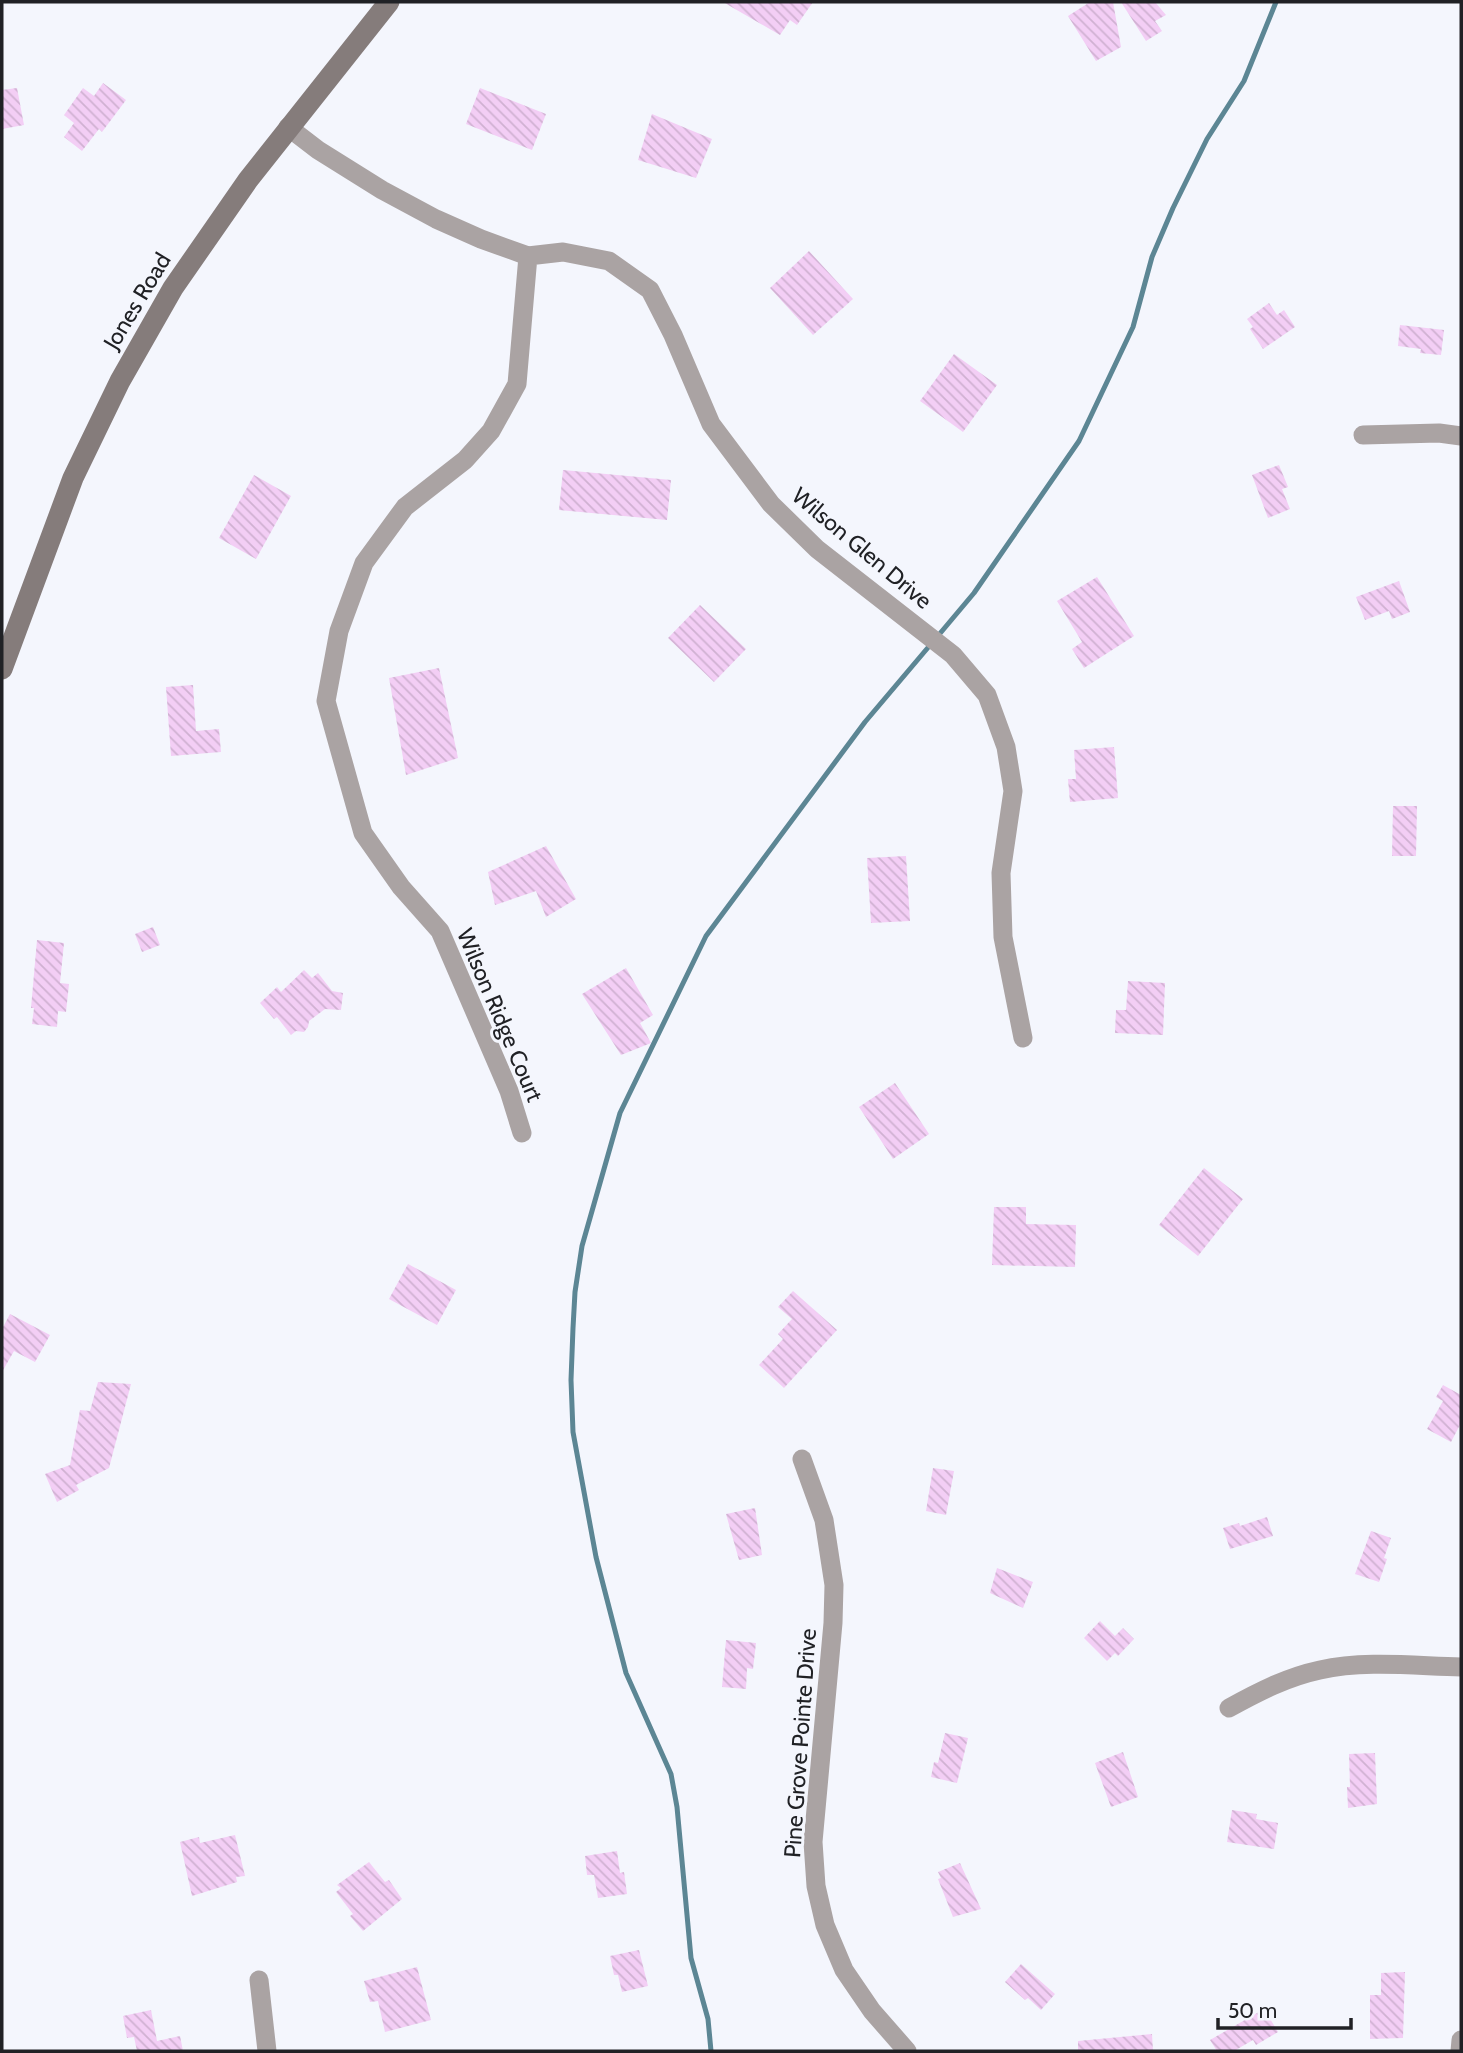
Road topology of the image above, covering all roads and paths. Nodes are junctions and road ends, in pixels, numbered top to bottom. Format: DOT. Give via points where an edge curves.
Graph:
graph roads {
  1 [pos="389,2"];
  2 [pos="288,127"];
  3 [pos="528,256"];
  4 [pos="1363,435"];
  5 [pos="1461,436"];
  6 [pos="2,669"];
  7 [pos="1023,1038"];
  8 [pos="522,1133"];
  9 [pos="802,1459"];
  10 [pos="1461,1667"];
  11 [pos="1229,1708"];
  12 [pos="258,1980"];
  13 [pos="1461,2040"];
  14 [pos="267,2051"];
  15 [pos="907,2051"];
  16 [pos="1460,2051"];
  1 -- 2 [label="street, Jones Road"];
  2 -- 3 [label="street, Wilson Glen Drive" via="371,183 436,219"];
  2 -- 6 [label="street, Jones Road" via="173,288 120,381 73,478"];
  3 -- 7 [label="street, Wilson Glen Drive" via="564,252 609,261 650,290 711,424 771,504 817,549 953,655 987,695 1006,747 1013,791 1001,873 1003,937"];
  3 -- 8 [label="street, Wilson Ridge Court" via="517,384 491,431 465,460 405,507 364,563 339,631 326,701 363,833 440,931 509,1091"];
  4 -- 5 [label="street"];
  9 -- 15 [label="street, Pine Grove Pointe Drive" via="824,1520 834,1585 813,1842 816,1886 825,1925 844,1970"];
  10 -- 11 [label="street" via="1366,1664 1322,1670 1295,1676"];
  12 -- 14 [label="street"];
  13 -- 16 [label="street"];
}
